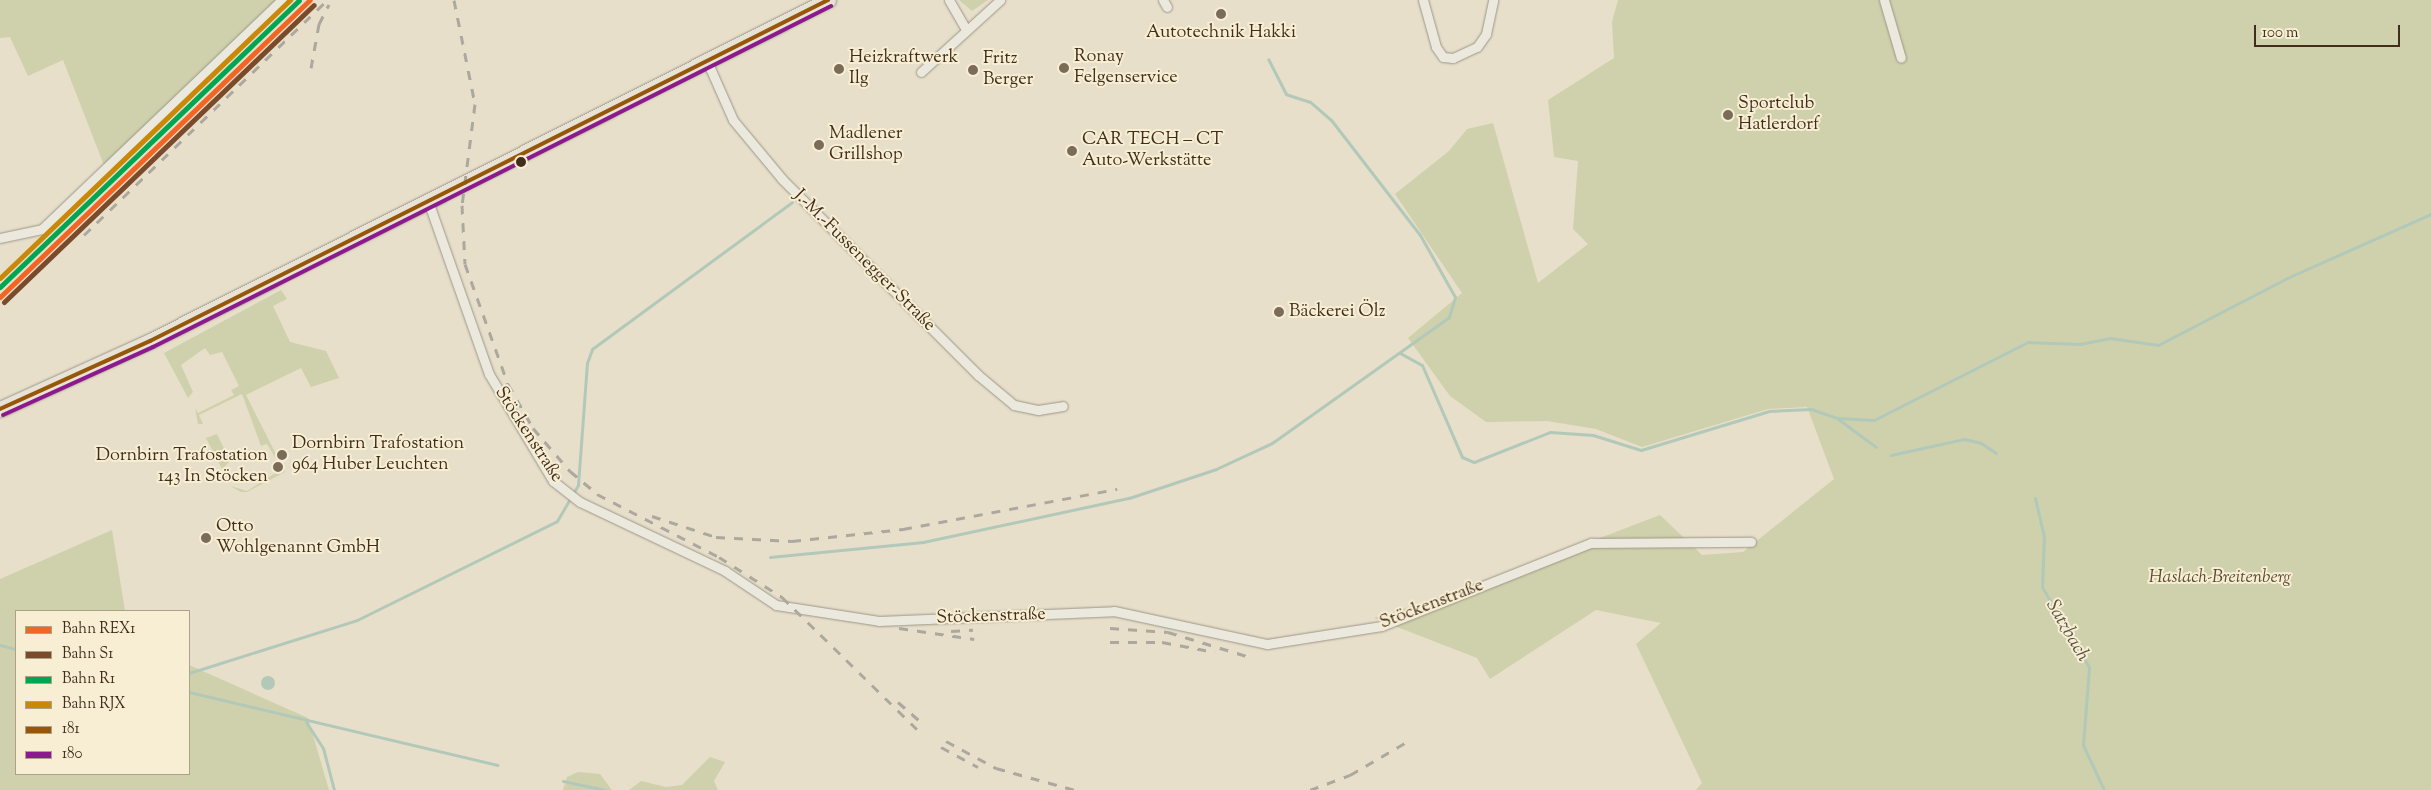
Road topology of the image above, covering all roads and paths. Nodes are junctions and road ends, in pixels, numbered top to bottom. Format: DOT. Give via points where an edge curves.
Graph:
graph roads {
  1 [pos="282,0"];
  2 [pos="828,0"];
  3 [pos="949,0"];
  4 [pos="1000,0"];
  5 [pos="1423,0"];
  6 [pos="1493,0"];
  7 [pos="1884,0"];
  8 [pos="965,28"];
  9 [pos="1901,58"];
  10 [pos="707,61"];
  11 [pos="921,72"];
  12 [pos="428,201"];
  13 [pos="0,238"];
  14 [pos="1063,406"];
  15 [pos="0,409"];
  16 [pos="1751,542"];
  1 -- 13 [label="street" via="42,229"];
  2 -- 10 [label="main road"];
  3 -- 8 [label="street"];
  4 -- 8 [label="street"];
  5 -- 6 [label="street" via="1436,47 1443,57 1453,58 1477,47 1486,34"];
  7 -- 9 [label="street"];
  8 -- 11 [label="street"];
  10 -- 12 [label="main road"];
  10 -- 14 [label="street, J.-M.-Fussenegger-Straße" via="733,120 782,179 978,375 1014,405 1038,410"];
  12 -- 15 [label="main road" via="150,341"];
  12 -- 16 [label="street, Stöckenstraße" via="489,374 553,481 580,502 725,571 776,605 879,621 1114,612 1267,644 1382,626 1591,543"];
}
